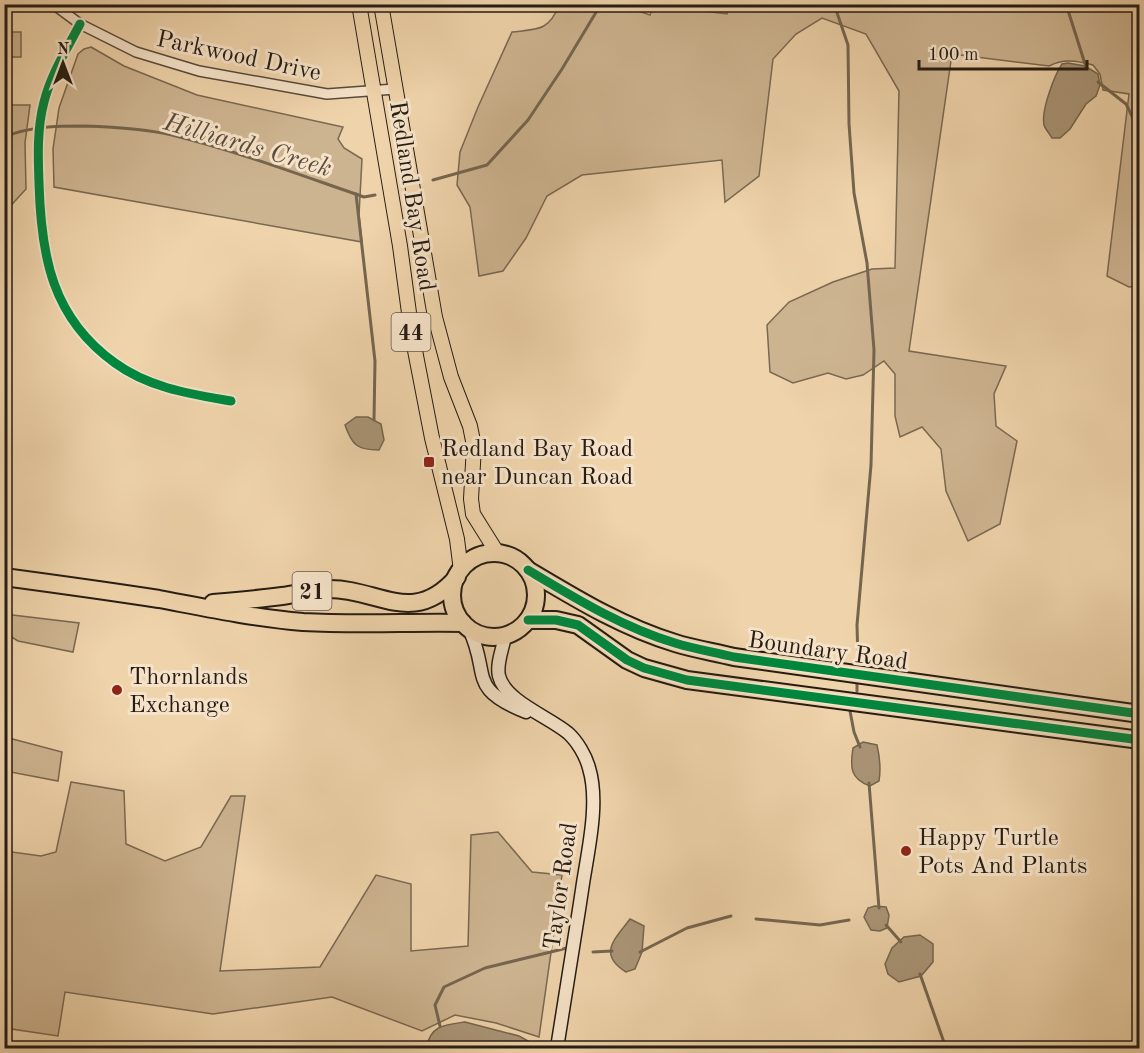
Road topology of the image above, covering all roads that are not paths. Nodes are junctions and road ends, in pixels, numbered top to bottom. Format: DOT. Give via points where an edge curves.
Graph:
graph roads {
  1 [pos="52,4"];
  2 [pos="359,4"];
  3 [pos="381,4"];
  4 [pos="80,24"];
  5 [pos="395,89"];
  6 [pos="374,91"];
  7 [pos="231,401"];
  8 [pos="498,554"];
  9 [pos="528,570"];
  10 [pos="459,574"];
  11 [pos="4,577"];
  12 [pos="158,599"];
  13 [pos="528,620"];
  14 [pos="466,626"];
  15 [pos="505,636"];
  16 [pos="1140,714"];
  17 [pos="569,734"];
  18 [pos="1140,740"];
  19 [pos="558,1048"];
  1 -- 4 [label="street, Parkwood Drive"];
  2 -- 6 [label="main road, Redland Bay Road / 44"];
  3 -- 5 [label="main road, Redland Bay Road / 44"];
  4 -- 6 [label="street, Parkwood Drive" via="136,52 199,71 327,94"];
  4 -- 7 [label="street" via="50,82 38,139 46,261 58,295 80,332 116,364 145,380 181,392"];
  5 -- 6 [label="street, Parkwood Drive"];
  5 -- 8 [label="main road, Redland Bay Road / 44" via="435,317 474,446 473,514"];
  6 -- 10 [label="main road, Redland Bay Road / 44" via="412,335 457,539"];
  8 -- 9 [label="highway" via="510,556"];
  8 -- 10 [label="highway, 21" via="477,557"];
  9 -- 13 [label="highway" via="536,590"];
  9 -- 16 [label="highway, Boundary Road" via="626,625 674,643 734,657"];
  10 -- 12 [label="highway, 21" via="448,588 431,598 402,603 340,589 206,603"];
  10 -- 14 [label="highway" via="453,601"];
  11 -- 12 [label="highway, 21"];
  12 -- 14 [label="highway, 21" via="302,622 428,622"];
  13 -- 15 [label="highway"];
  13 -- 18 [label="highway, Boundary Road" via="578,625 627,660 687,680"];
  14 -- 15 [label="highway, 21" via="481,635"];
  14 -- 17 [label="street, Taylor Road" via="476,643 481,676 491,694"];
  15 -- 17 [label="street, Taylor Road" via="499,674 503,687"];
  17 -- 19 [label="street, Taylor Road" via="589,767 593,808"];
}
